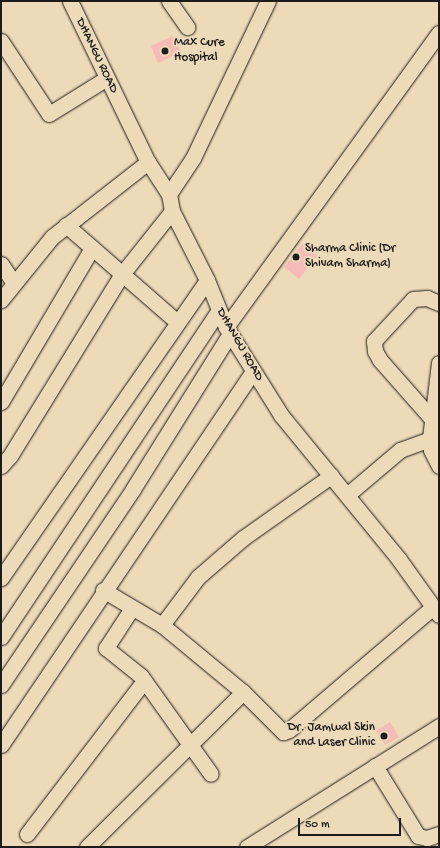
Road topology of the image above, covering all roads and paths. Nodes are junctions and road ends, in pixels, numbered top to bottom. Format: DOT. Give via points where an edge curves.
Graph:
graph roads {
  1 [pos="70,1"];
  2 [pos="170,1"];
  3 [pos="268,1"];
  4 [pos="188,27"];
  5 [pos="439,33"];
  6 [pos="1,41"];
  7 [pos="107,78"];
  8 [pos="148,162"];
  9 [pos="168,194"];
  10 [pos="172,211"];
  11 [pos="66,225"];
  12 [pos="92,248"];
  13 [pos="1,264"];
  14 [pos="122,274"];
  15 [pos="207,280"];
  16 [pos="14,283"];
  17 [pos="1,300"];
  18 [pos="439,303"];
  19 [pos="218,312"];
  20 [pos="177,322"];
  21 [pos="228,330"];
  22 [pos="439,363"];
  23 [pos="253,371"];
  24 [pos="1,402"];
  25 [pos="432,419"];
  26 [pos="430,439"];
  27 [pos="1,466"];
  28 [pos="439,466"];
  29 [pos="331,476"];
  30 [pos="347,495"];
  31 [pos="1,578"];
  32 [pos="103,590"];
  33 [pos="132,608"];
  34 [pos="436,611"];
  35 [pos="162,625"];
  36 [pos="1,637"];
  37 [pos="144,681"];
  38 [pos="1,685"];
  39 [pos="243,692"];
  40 [pos="439,726"];
  41 [pos="1,745"];
  42 [pos="189,745"];
  43 [pos="375,766"];
  44 [pos="211,774"];
  45 [pos="27,834"];
  46 [pos="439,834"];
  47 [pos="253,845"];
  48 [pos="87,847"];
  1 -- 7 [label="street, DHANGU ROAD"];
  2 -- 4 [label="street"];
  3 -- 9 [label="street" via="193,158"];
  5 -- 21 [label="street"];
  6 -- 7 [label="street" via="50,114"];
  7 -- 8 [label="street, DHANGU ROAD"];
  8 -- 9 [label="street, DHANGU ROAD"];
  8 -- 11 [label="street"];
  9 -- 10 [label="street, DHANGU ROAD"];
  10 -- 14 [label="street"];
  10 -- 15 [label="street, DHANGU ROAD"];
  11 -- 12 [label="street"];
  11 -- 16 [label="street" via="52,237"];
  12 -- 14 [label="street"];
  12 -- 24 [label="street"];
  13 -- 16 [label="street"];
  14 -- 20 [label="street"];
  14 -- 27 [label="street" via="10,456"];
  15 -- 19 [label="street, DHANGU ROAD"];
  15 -- 20 [label="street"];
  16 -- 17 [label="street"];
  18 -- 25 [label="street" via="427,298 413,299 374,341 375,351 380,360"];
  19 -- 21 [label="street, DHANGU ROAD"];
  19 -- 36 [label="street"];
  20 -- 31 [label="street"];
  21 -- 23 [label="street, DHANGU ROAD"];
  21 -- 38 [label="street" via="133,489"];
  22 -- 25 [label="street"];
  23 -- 29 [label="street, DHANGU ROAD" via="281,415"];
  23 -- 32 [label="street"];
  25 -- 26 [label="street"];
  26 -- 28 [label="street" via="431,450"];
  26 -- 30 [label="street" via="400,450"];
  29 -- 30 [label="street, DHANGU ROAD"];
  29 -- 35 [label="street" via="243,538 198,577"];
  30 -- 34 [label="street, DHANGU ROAD" via="398,558"];
  32 -- 33 [label="street"];
  32 -- 41 [label="street"];
  33 -- 35 [label="street"];
  33 -- 37 [label="street" via="106,648"];
  34 -- 39 [label="street" via="286,732 280,731"];
  35 -- 39 [label="street"];
  37 -- 42 [label="street"];
  37 -- 45 [label="street"];
  39 -- 42 [label="street"];
  40 -- 43 [label="street"];
  42 -- 44 [label="street"];
  42 -- 48 [label="street"];
  43 -- 46 [label="street" via="418,836 427,838"];
  43 -- 47 [label="street"];
}
